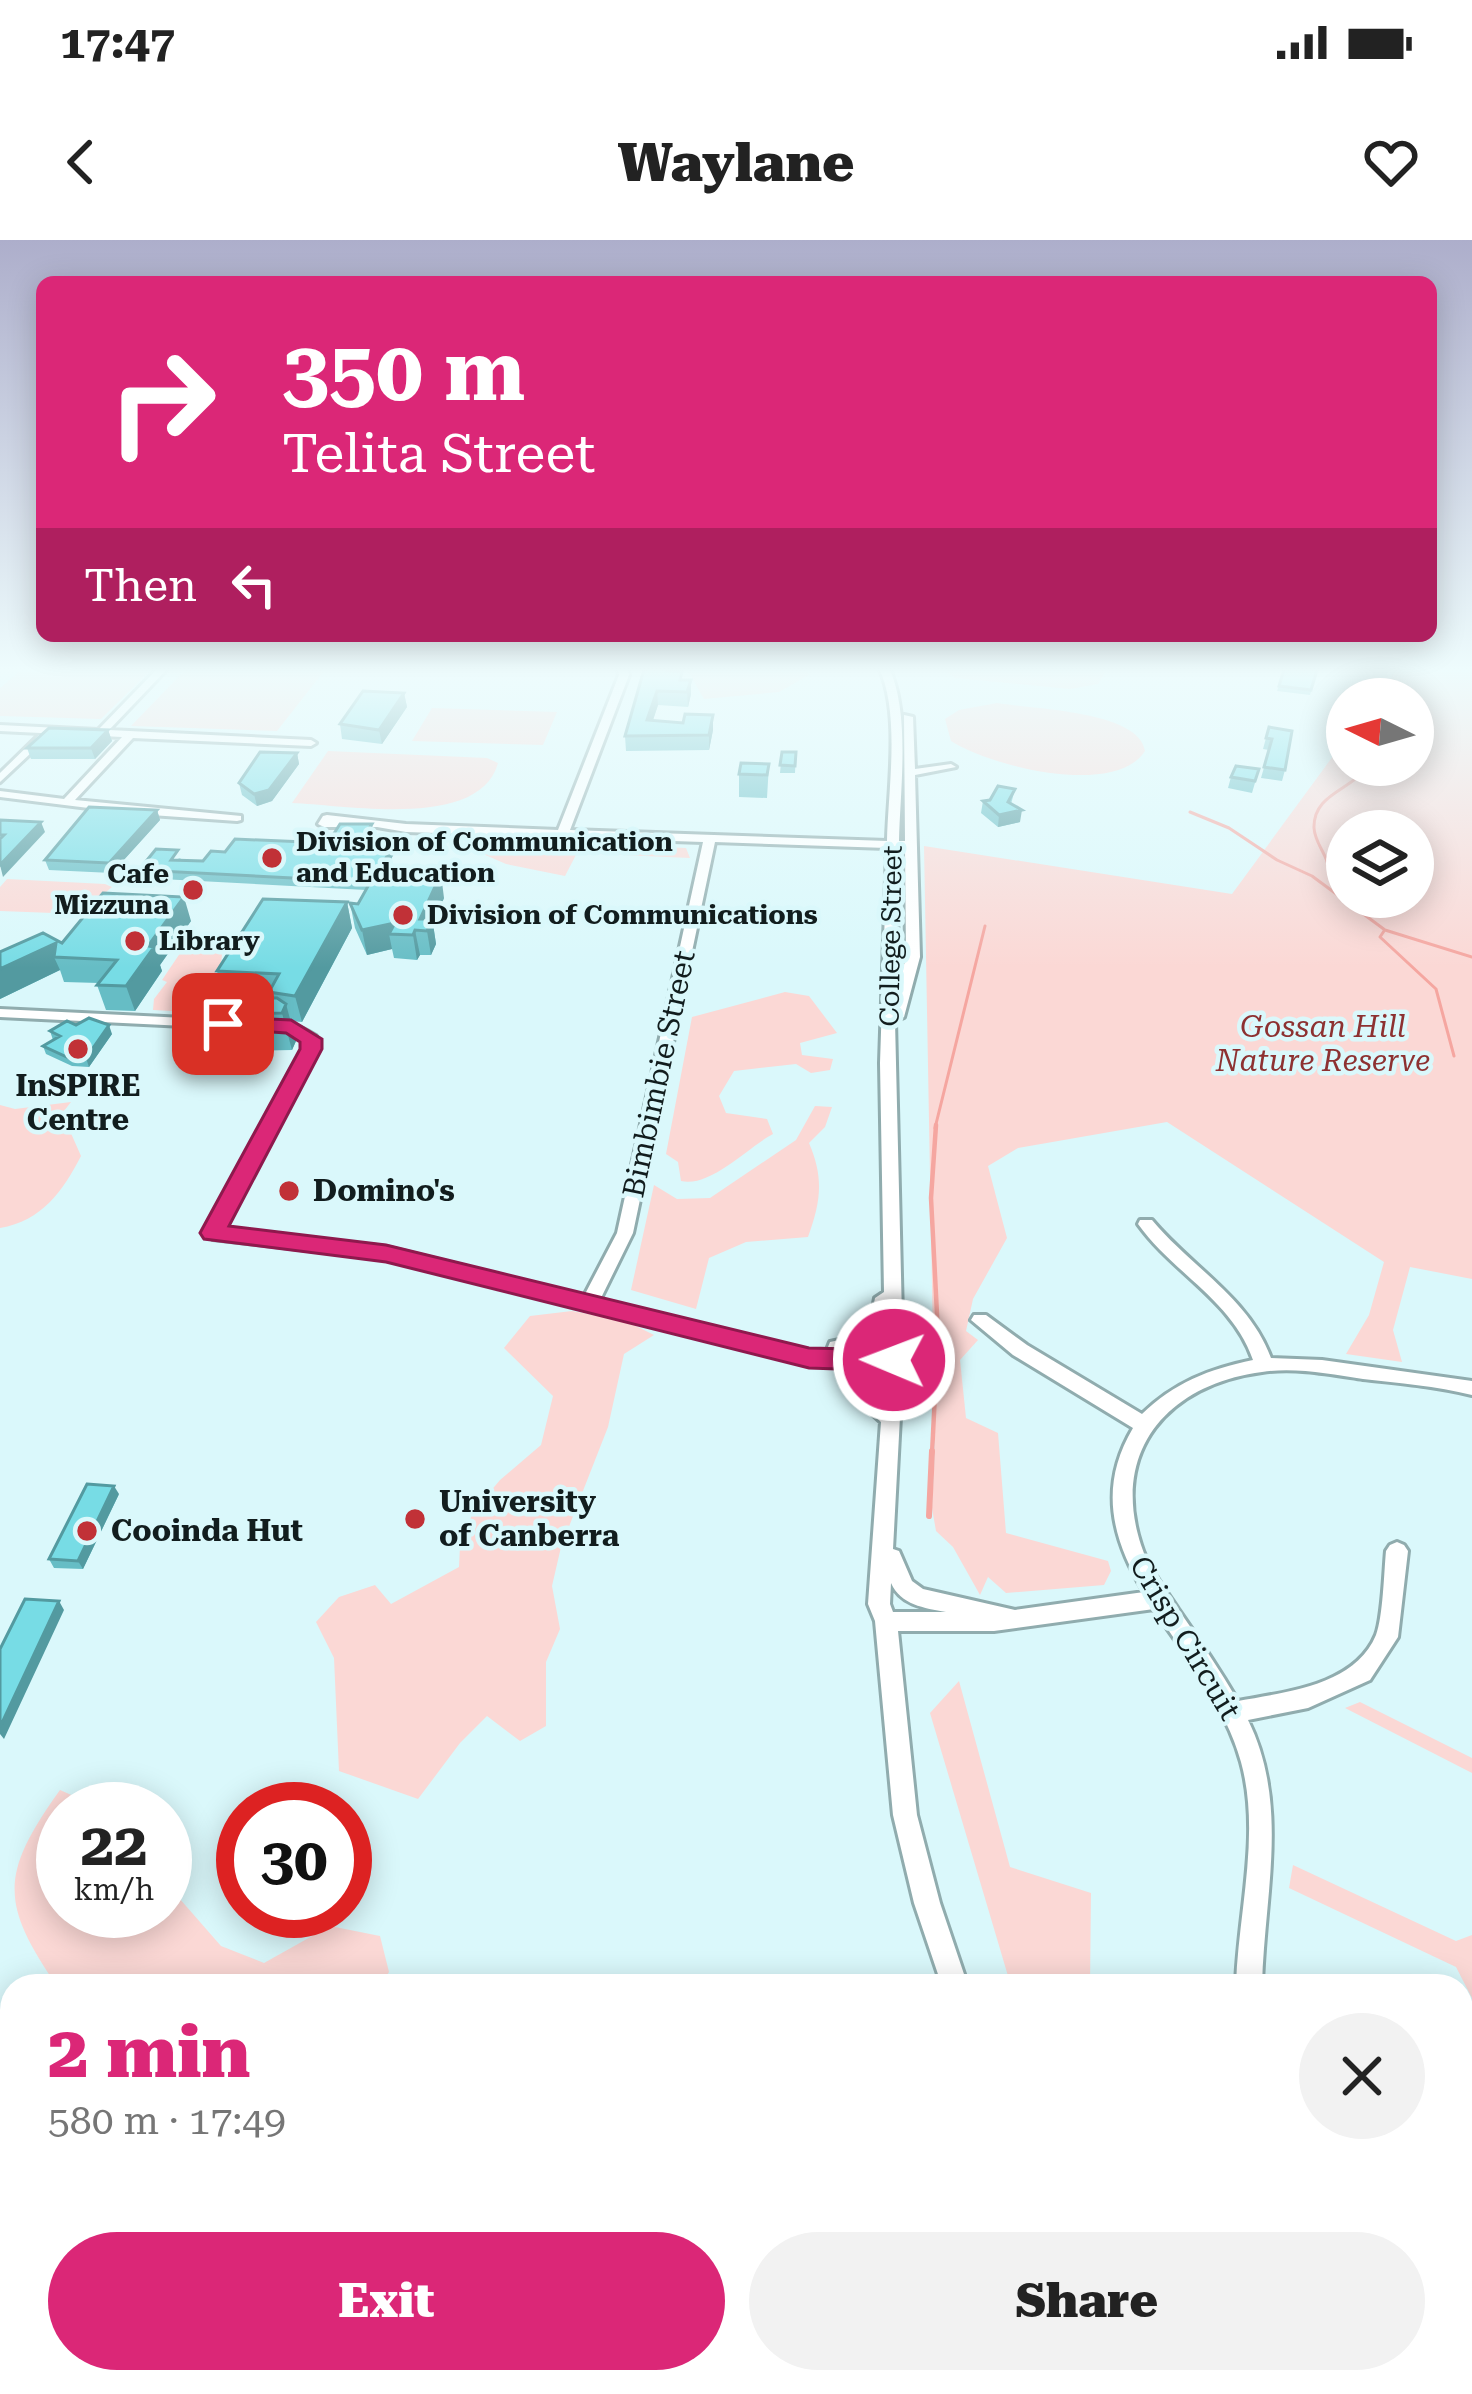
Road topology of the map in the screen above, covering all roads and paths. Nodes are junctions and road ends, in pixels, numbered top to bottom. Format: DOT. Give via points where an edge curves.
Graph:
graph roads {
  1 [pos="100,767"];
  2 [pos="589,767"];
  3 [pos="895,767"];
  4 [pos="909,767"];
  5 [pos="951,767"];
  6 [pos="909,773"];
  7 [pos="0,794"];
  8 [pos="66,803"];
  9 [pos="237,818"];
  10 [pos="379,823"];
  11 [pos="563,833"];
  12 [pos="710,836"];
  13 [pos="893,844"];
  14 [pos="910,845"];
  15 [pos="0,1013"];
  16 [pos="230,1024"];
  17 [pos="250,1025"];
  18 [pos="887,1063"];
  19 [pos="1146,1224"];
  20 [pos="895,1273"];
  21 [pos="588,1305"];
  22 [pos="980,1320"];
  23 [pos="752,1346"];
  24 [pos="837,1347"];
  25 [pos="894,1360"];
  26 [pos="856,1361"];
  27 [pos="1264,1365"];
  28 [pos="1472,1388"];
  29 [pos="891,1420"];
  30 [pos="1142,1424"];
  31 [pos="889,1548"];
  32 [pos="1396,1551"];
  33 [pos="1159,1599"];
  34 [pos="1017,1619"];
  35 [pos="886,1621"];
  36 [pos="1231,1713"];
  37 [pos="951,1974"];
  38 [pos="1250,1974"];
  1 -- 8 [label="street"];
  2 -- 11 [label="street"];
  3 -- 13 [label="street, College Street"];
  4 -- 6 [label="street, College Street"];
  5 -- 6 [label="street"];
  6 -- 14 [label="street, College Street"];
  7 -- 8 [label="street"];
  8 -- 9 [label="street"];
  10 -- 11 [label="street"];
  11 -- 12 [label="street"];
  12 -- 13 [label="street"];
  12 -- 21 [label="street, Bimbimbie Street" via="626,1232"];
  13 -- 14 [label="street"];
  13 -- 18 [label="street, College Street"];
  14 -- 18 [label="street, College Street" via="913,957"];
  15 -- 16 [label="street"];
  17 -- 21 [label="street" via="291,1027 311,1039 311,1049 213,1233 386,1253"];
  18 -- 20 [label="street, College Street"];
  19 -- 27 [label="street" via="1163,1249 1230,1304 1258,1339"];
  20 -- 24 [label="street" via="885,1285 878,1333"];
  20 -- 25 [label="street, College Street"];
  21 -- 23 [label="street"];
  22 -- 30 [label="street"];
  23 -- 24 [label="street"];
  23 -- 26 [label="street"];
  24 -- 25 [label="street"];
  25 -- 26 [label="street"];
  25 -- 29 [label="street, College Street"];
  26 -- 29 [label="street" via="873,1380 875,1406"];
  27 -- 28 [label="street"];
  27 -- 30 [label="street" via="1200,1381"];
  29 -- 31 [label="street, College Street"];
  30 -- 33 [label="street, Crisp Circuit" via="1120,1488 1122,1520"];
  31 -- 34 [label="street" via="903,1587 918,1597"];
  31 -- 35 [label="street, College Street" via="893,1606"];
  32 -- 36 [label="street" via="1387,1636 1363,1673 1308,1698"];
  33 -- 34 [label="street"];
  33 -- 36 [label="street, Crisp Circuit"];
  34 -- 35 [label="street"];
  35 -- 37 [label="street, College Street" via="905,1815"];
  36 -- 38 [label="street, Crisp Circuit" via="1254,1762 1258,1798"];
}
